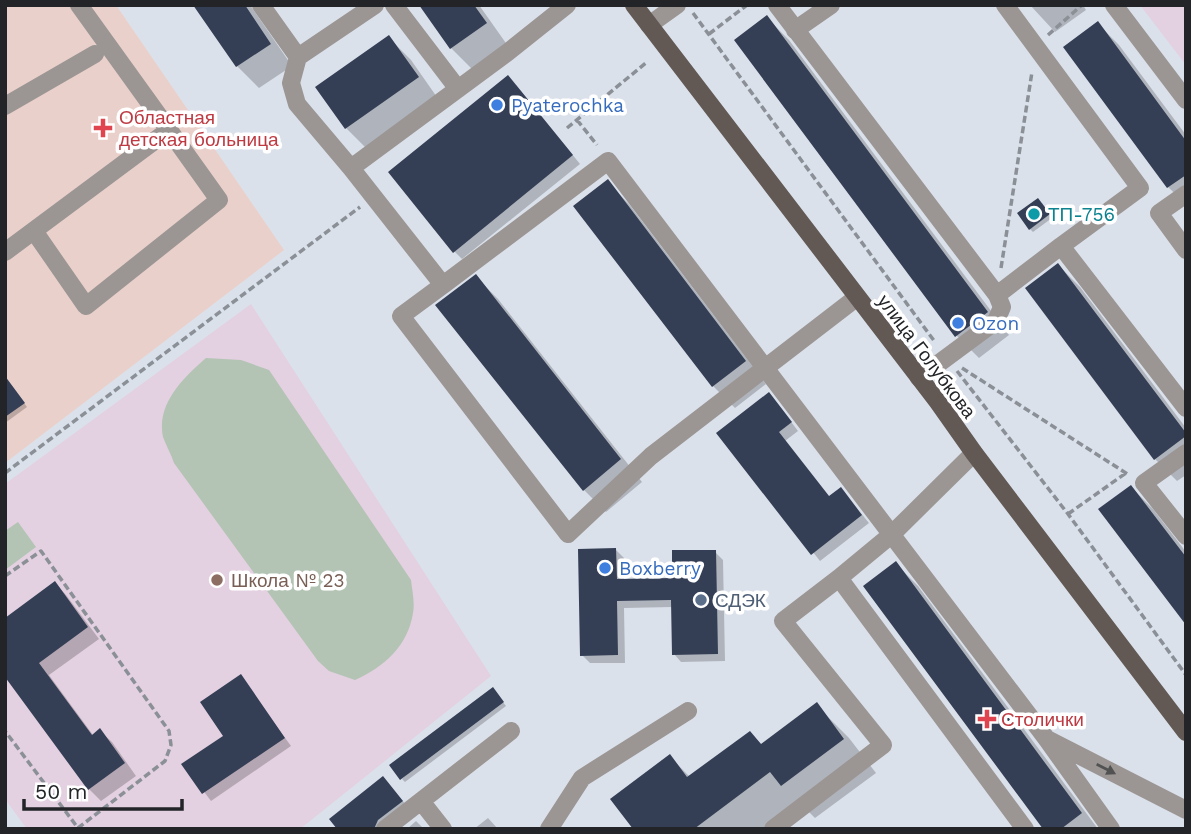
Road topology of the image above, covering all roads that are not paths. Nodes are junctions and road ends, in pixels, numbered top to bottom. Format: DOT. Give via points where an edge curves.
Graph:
graph roads {
  1 [pos="79,5"];
  2 [pos="261,5"];
  3 [pos="375,5"];
  4 [pos="394,5"];
  5 [pos="567,5"];
  6 [pos="634,5"];
  7 [pos="677,5"];
  8 [pos="777,5"];
  9 [pos="831,5"];
  10 [pos="1005,5"];
  11 [pos="1114,5"];
  12 [pos="649,25"];
  13 [pos="795,30"];
  14 [pos="95,54"];
  15 [pos="298,57"];
  16 [pos="458,89"];
  17 [pos="1186,100"];
  18 [pos="5,106"];
  19 [pos="169,130"];
  20 [pos="351,168"];
  21 [pos="1140,188"];
  22 [pos="1186,194"];
  23 [pos="1159,213"];
  24 [pos="34,231"];
  25 [pos="1061,246"];
  26 [pos="1186,250"];
  27 [pos="5,252"];
  28 [pos="443,285"];
  29 [pos="997,295"];
  30 [pos="856,298"];
  31 [pos="765,368"];
  32 [pos="919,378"];
  33 [pos="1186,408"];
  34 [pos="974,453"];
  35 [pos="1186,453"];
  36 [pos="891,535"];
  37 [pos="1186,536"];
  38 [pos="839,578"];
  39 [pos="688,711"];
  40 [pos="511,731"];
  41 [pos="1186,733"];
  42 [pos="1046,738"];
  43 [pos="421,801"];
  44 [pos="1186,810"];
  45 [pos="385,829"];
  46 [pos="443,829"];
  47 [pos="549,829"];
  48 [pos="773,829"];
  49 [pos="1025,829"];
  50 [pos="1111,829"];
  1 -- 19 [label="street"];
  2 -- 15 [label="street"];
  3 -- 15 [label="street"];
  4 -- 16 [label="street"];
  5 -- 16 [label="street"];
  6 -- 12 [label="main road, улица Голубкова"];
  7 -- 12 [label="street"];
  8 -- 13 [label="street"];
  9 -- 13 [label="street"];
  10 -- 21 [label="street"];
  11 -- 17 [label="street"];
  12 -- 30 [label="main road, улица Голубкова"];
  13 -- 29 [label="street"];
  14 -- 18 [label="street"];
  15 -- 20 [label="street" via="291,83 298,104"];
  16 -- 20 [label="street"];
  19 -- 24 [label="street"];
  19 -- 24 [label="street" via="219,200 86,306"];
  20 -- 28 [label="street"];
  21 -- 23 [label="street"];
  21 -- 25 [label="street"];
  22 -- 23 [label="street"];
  23 -- 26 [label="street"];
  24 -- 27 [label="street"];
  25 -- 29 [label="street"];
  25 -- 33 [label="street"];
  28 -- 31 [label="street" via="608,161"];
  28 -- 31 [label="street" via="401,316 568,534 651,456"];
  29 -- 32 [label="street" via="1002,307 996,321"];
  30 -- 31 [label="street"];
  30 -- 32 [label="main road, улица Голубкова"];
  31 -- 36 [label="street"];
  32 -- 34 [label="main road, улица Голубкова"];
  34 -- 36 [label="street"];
  34 -- 41 [label="main road, улица Голубкова"];
  35 -- 37 [label="street" via="1144,483"];
  36 -- 38 [label="street"];
  36 -- 42 [label="street"];
  38 -- 48 [label="street" via="783,621 883,745"];
  38 -- 49 [label="street"];
  39 -- 47 [label="street" via="582,778"];
  40 -- 43 [label="street"];
  42 -- 44 [label="street, one-way"];
  42 -- 50 [label="street"];
  43 -- 45 [label="street"];
  43 -- 46 [label="street"];
}
